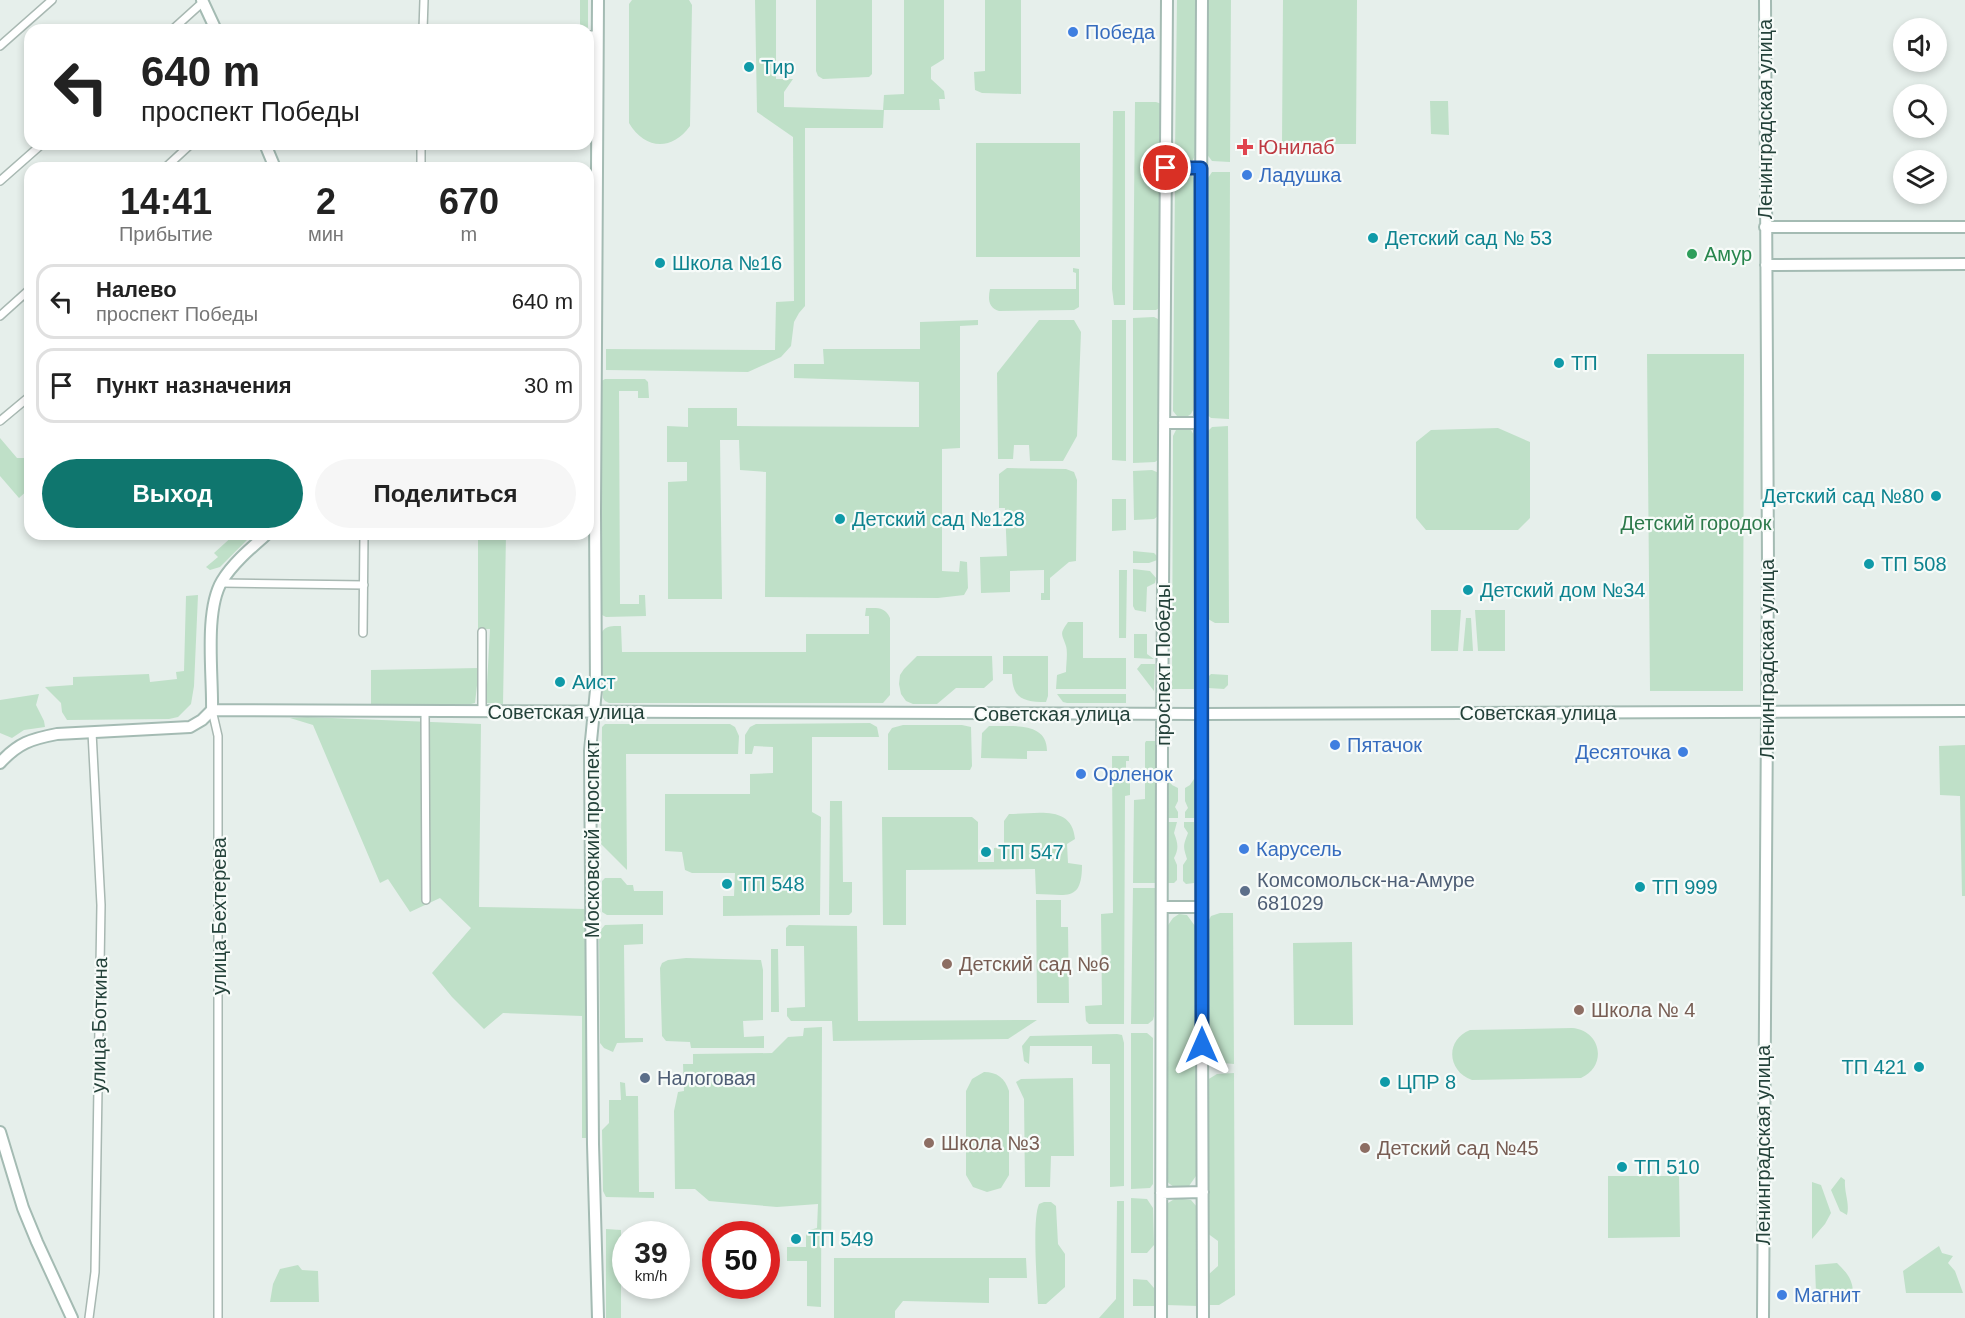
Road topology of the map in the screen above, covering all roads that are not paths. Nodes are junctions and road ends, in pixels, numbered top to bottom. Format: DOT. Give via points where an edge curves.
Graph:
graph roads {
  1 [pos="52,0"];
  2 [pos="424,0"];
  3 [pos="598,0"];
  4 [pos="1167,0"];
  5 [pos="1202,0"];
  6 [pos="1765,0"];
  7 [pos="203,1"];
  8 [pos="25,24"];
  9 [pos="178,24"];
  10 [pos="213,24"];
  11 [pos="423,24"];
  12 [pos="24,25"];
  13 [pos="594,28"];
  14 [pos="0,46"];
  15 [pos="35,150"];
  16 [pos="184,150"];
  17 [pos="172,162"];
  18 [pos="1166,168"];
  19 [pos="1201,168"];
  20 [pos="0,181"];
  21 [pos="1765,227"];
  22 [pos="1965,227"];
  23 [pos="1965,264"];
  24 [pos="1766,265"];
  25 [pos="24,294"];
  26 [pos="0,316"];
  27 [pos="24,401"];
  28 [pos="594,409"];
  29 [pos="0,421"];
  30 [pos="1164,423"];
  31 [pos="1200,423"];
  32 [pos="261,540"];
  33 [pos="364,540"];
  34 [pos="221,582"];
  35 [pos="364,585"];
  36 [pos="482,632"];
  37 [pos="363,633"];
  38 [pos="212,710"];
  39 [pos="1965,711"];
  40 [pos="425,712"];
  41 [pos="482,712"];
  42 [pos="1767,712"];
  43 [pos="593,713"];
  44 [pos="1162,714"];
  45 [pos="1202,714"];
  46 [pos="92,732"];
  47 [pos="0,763"];
  48 [pos="426,900"];
  49 [pos="1162,907"];
  50 [pos="1202,907"];
  51 [pos="0,1132"];
  52 [pos="1203,1192"];
  53 [pos="1161,1193"];
  54 [pos="72,1318"];
  55 [pos="89,1318"];
  56 [pos="218,1318"];
  57 [pos="598,1318"];
  58 [pos="1161,1318"];
  59 [pos="1203,1318"];
  60 [pos="1763,1318"];
  1 -- 8 [label="street"];
  2 -- 11 [label="street"];
  3 -- 13 [label="street, Московский проспект"];
  4 -- 18 [label="street, проспект Победы"];
  5 -- 19 [label="street, проспект Победы"];
  6 -- 21 [label="street, Ленинградская улица"];
  7 -- 9 [label="street"];
  7 -- 10 [label="street"];
  12 -- 14 [label="street"];
  15 -- 20 [label="street"];
  16 -- 17 [label="street"];
  18 -- 19 [label="street"];
  18 -- 30 [label="street, проспект Победы"];
  19 -- 31 [label="street, проспект Победы"];
  21 -- 22 [label="street"];
  21 -- 24 [label="street, Ленинградская улица"];
  23 -- 24 [label="street"];
  24 -- 42 [label="street, Ленинградская улица"];
  25 -- 26 [label="street"];
  27 -- 29 [label="street"];
  28 -- 43 [label="street, Московский проспект"];
  30 -- 31 [label="street"];
  30 -- 44 [label="street, проспект Победы"];
  31 -- 45 [label="street, проспект Победы"];
  32 -- 34 [label="street, улица Бехтерева"];
  33 -- 35 [label="street"];
  34 -- 35 [label="street"];
  34 -- 38 [label="street, улица Бехтерева" via="212,632"];
  35 -- 37 [label="street"];
  36 -- 41 [label="street"];
  38 -- 40 [label="street, Советская улица"];
  38 -- 46 [label="street" via="190,727"];
  38 -- 56 [label="street, улица Бехтерева" via="218,736"];
  39 -- 42 [label="street, Советская улица"];
  40 -- 41 [label="street, Советская улица"];
  40 -- 48 [label="street"];
  41 -- 43 [label="street, Советская улица"];
  42 -- 45 [label="street, Советская улица"];
  42 -- 60 [label="street, Ленинградская улица"];
  43 -- 44 [label="street, Советская улица"];
  43 -- 57 [label="street, Московский проспект" via="593,1144"];
  44 -- 45 [label="street, Советская улица"];
  44 -- 49 [label="street, проспект Победы"];
  45 -- 50 [label="street, проспект Победы"];
  46 -- 47 [label="street" via="27,741 12,749"];
  46 -- 55 [label="street, улица Боткина" via="101,905 96,1272"];
  49 -- 50 [label="street"];
  49 -- 53 [label="street, проспект Победы"];
  50 -- 52 [label="street, проспект Победы"];
  51 -- 54 [label="street" via="26,1216"];
  52 -- 53 [label="street"];
  52 -- 59 [label="street, проспект Победы"];
  53 -- 58 [label="street, проспект Победы"];
}
